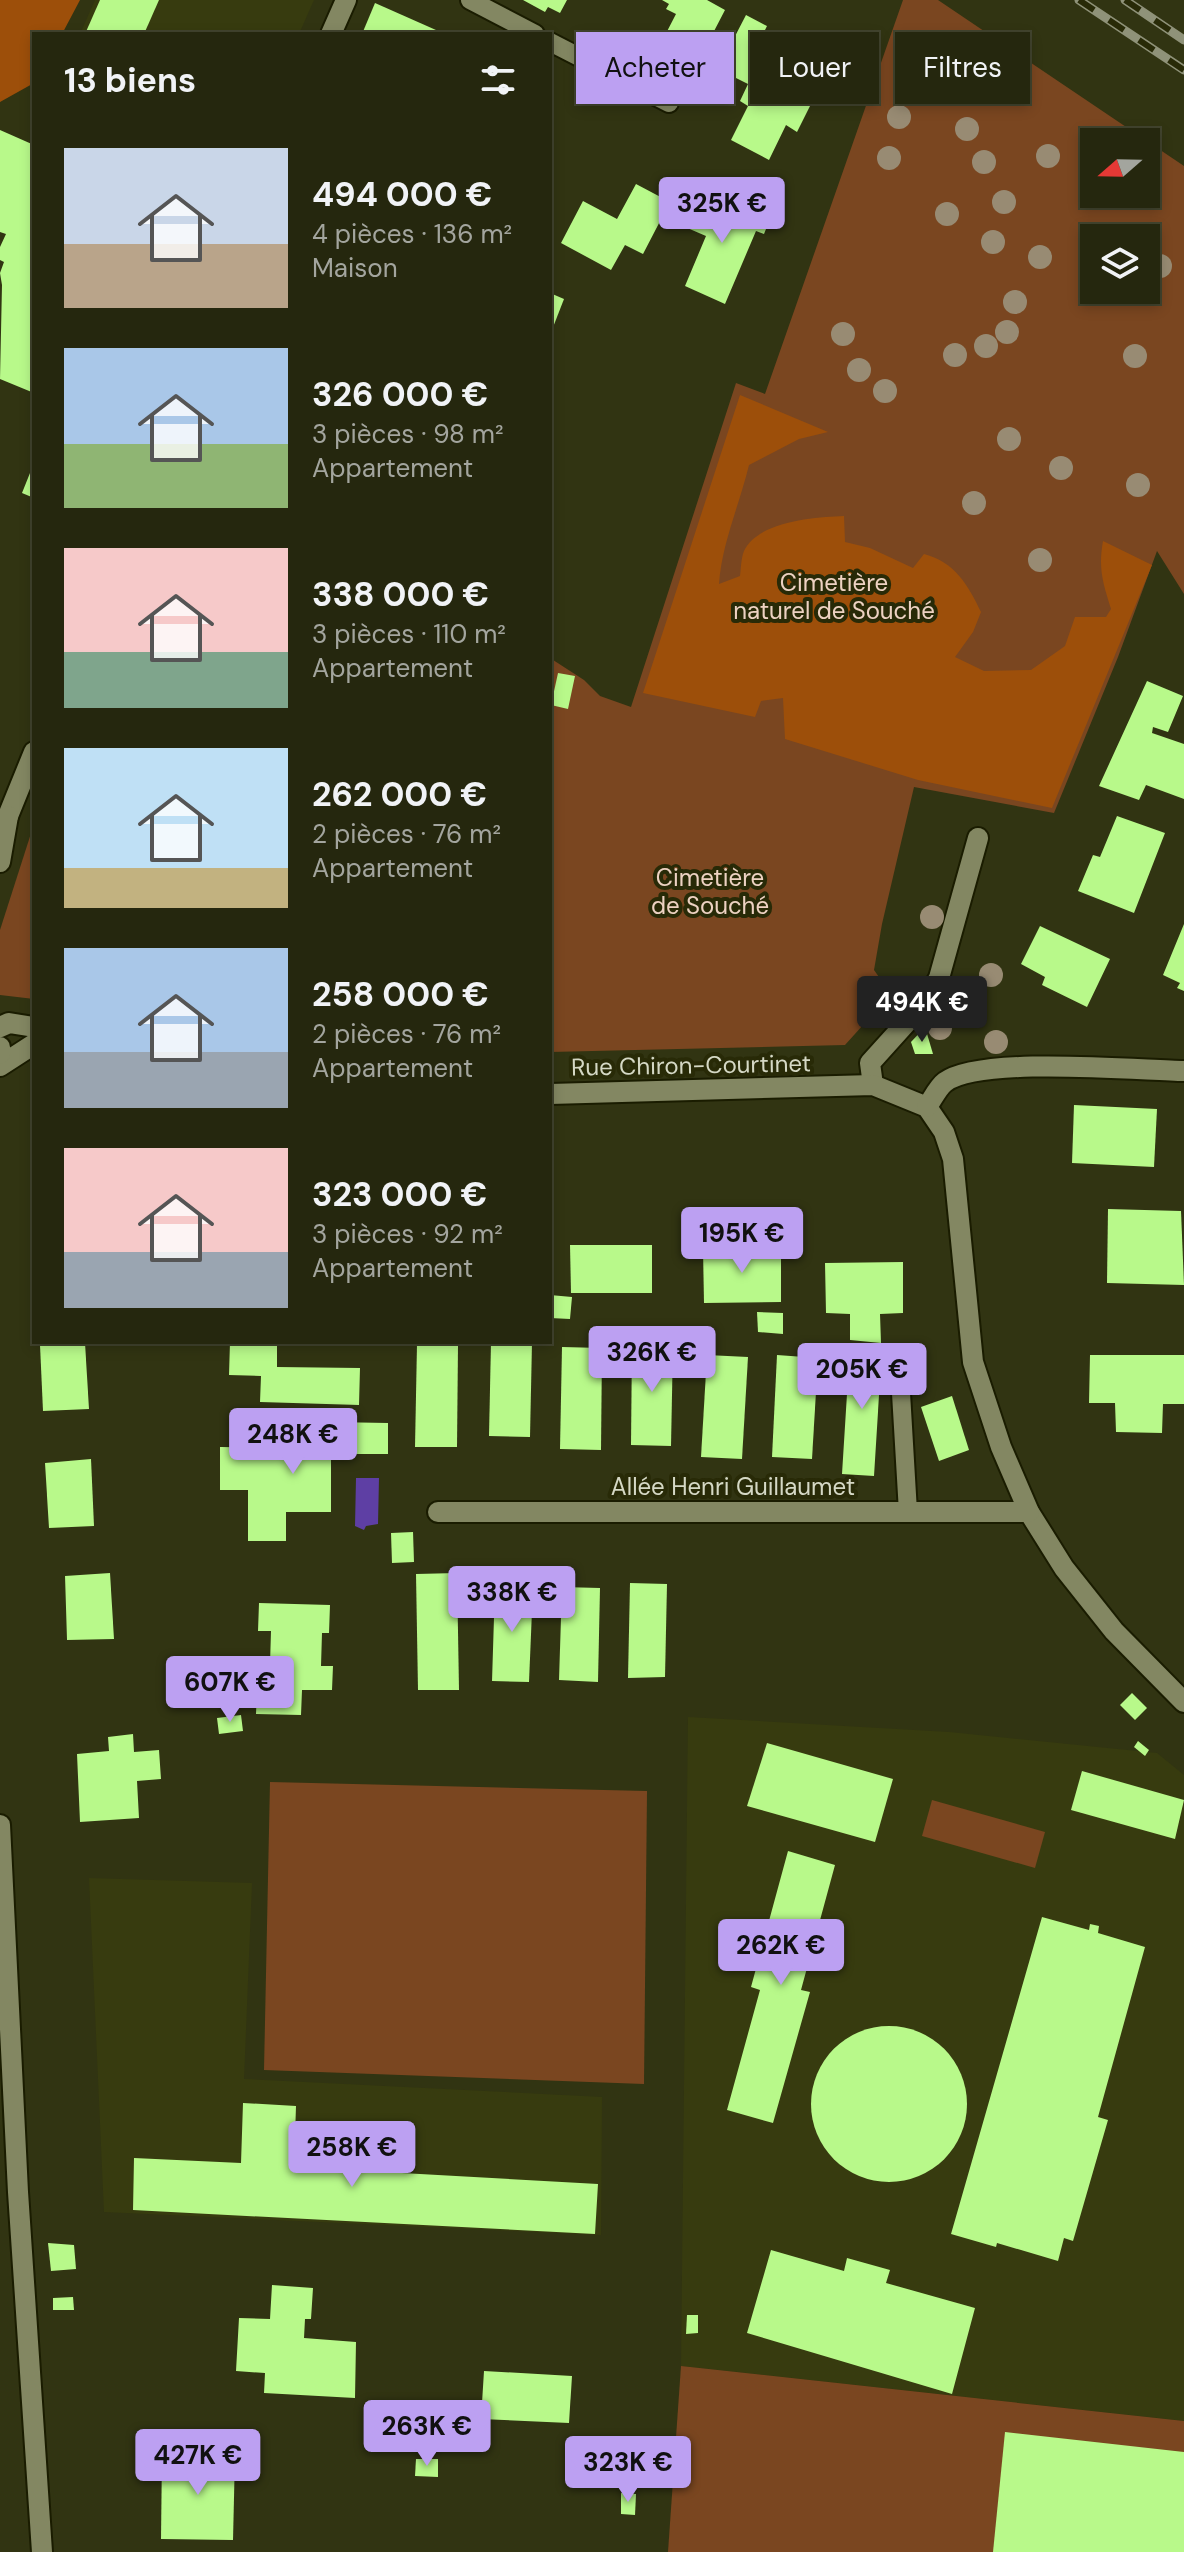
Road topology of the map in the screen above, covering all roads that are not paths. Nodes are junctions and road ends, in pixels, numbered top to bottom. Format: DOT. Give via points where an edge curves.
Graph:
graph roads {
  1 [pos="346,0"];
  2 [pos="470,0"];
  3 [pos="332,32"];
  4 [pos="531,32"];
  5 [pos="552,43"];
  6 [pos="576,55"];
  7 [pos="32,757"];
  8 [pos="4,822"];
  9 [pos="978,838"];
  10 [pos="0,862"];
  11 [pos="0,1027"];
  12 [pos="32,1027"];
  13 [pos="32,1045"];
  14 [pos="0,1047"];
  15 [pos="0,1054"];
  16 [pos="0,1066"];
  17 [pos="1184,1071"];
  18 [pos="873,1085"];
  19 [pos="552,1094"];
  20 [pos="927,1107"];
  21 [pos="899,1359"];
  22 [pos="438,1512"];
  23 [pos="908,1512"];
  24 [pos="1029,1512"];
  25 [pos="1184,1702"];
  26 [pos="0,1825"];
  27 [pos="42,2552"];
  1 -- 3 [label="street"];
  2 -- 4 [label="lane"];
  5 -- 6 [label="lane"];
  7 -- 8 [label="street"];
  8 -- 10 [label="street"];
  9 -- 18 [label="street" via="939,978 925,1002 870,1063"];
  11 -- 12 [label="street"];
  13 -- 16 [label="street"];
  14 -- 15 [label="street"];
  17 -- 20 [label="street" via="982,1069 945,1082"];
  18 -- 19 [label="street, Rue Chiron-Courtinet"];
  18 -- 20 [label="street, Rue Chiron-Courtinet"];
  20 -- 24 [label="street" via="944,1132 953,1159 973,1362"];
  21 -- 23 [label="lane"];
  22 -- 23 [label="street, Allée Henri Guillaumet"];
  23 -- 24 [label="street, Allée Henri Guillaumet"];
  24 -- 25 [label="street" via="1064,1568 1114,1631"];
  26 -- 27 [label="street"];
}
